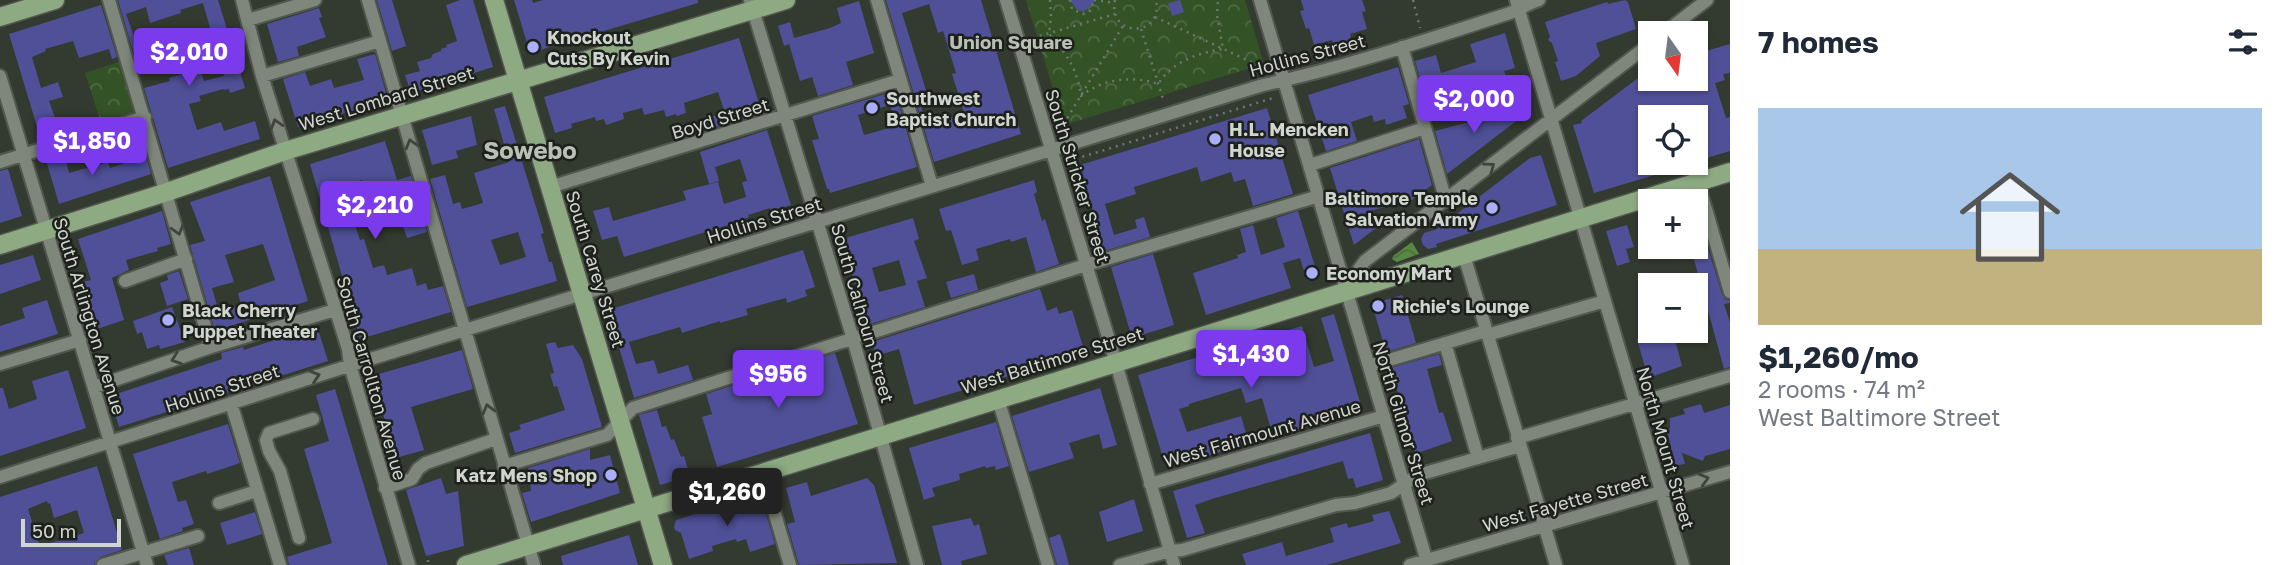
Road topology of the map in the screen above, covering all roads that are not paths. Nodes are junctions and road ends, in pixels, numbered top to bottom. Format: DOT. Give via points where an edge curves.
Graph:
graph roads {
  1 [pos="55,0"];
  2 [pos="109,0"];
  3 [pos="242,0"];
  4 [pos="315,0"];
  5 [pos="368,0"];
  6 [pos="494,0"];
  7 [pos="786,0"];
  8 [pos="877,0"];
  9 [pos="1006,0"];
  10 [pos="1260,0"];
  11 [pos="1539,0"];
  12 [pos="1707,0"];
  13 [pos="751,5"];
  14 [pos="1517,5"];
  15 [pos="0,18"];
  16 [pos="248,20"];
  17 [pos="1680,21"];
  18 [pos="380,41"];
  19 [pos="1402,47"];
  20 [pos="1638,53"];
  21 [pos="0,76"];
  22 [pos="262,76"];
  23 [pos="900,80"];
  24 [pos="518,81"];
  25 [pos="1284,81"];
  26 [pos="3,99"];
  27 [pos="402,116"];
  28 [pos="145,117"];
  29 [pos="785,117"];
  30 [pos="1551,120"];
  31 [pos="1425,128"];
  32 [pos="1051,150"];
  33 [pos="285,151"];
  34 [pos="23,154"];
  35 [pos="0,162"];
  36 [pos="1310,165"];
  37 [pos="1730,172"];
  38 [pos="1698,182"];
  39 [pos="932,186"];
  40 [pos="550,187"];
  41 [pos="167,192"];
  42 [pos="1319,197"];
  43 [pos="1446,201"];
  44 [pos="1581,219"];
  45 [pos="818,221"];
  46 [pos="46,230"];
  47 [pos="0,245"];
  48 [pos="1464,255"];
  49 [pos="186,260"];
  50 [pos="1086,265"];
  51 [pos="125,281"];
  52 [pos="1347,291"];
  53 [pos="1730,292"];
  54 [pos="582,294"];
  55 [pos="1605,301"];
  56 [pos="335,310"];
  57 [pos="466,330"];
  58 [pos="1486,333"];
  59 [pos="853,339"];
  60 [pos="80,340"];
  61 [pos="1445,343"];
  62 [pos="211,347"];
  63 [pos="1116,363"];
  64 [pos="0,364"];
  65 [pos="350,365"];
  66 [pos="1369,366"];
  67 [pos="1730,376"];
  68 [pos="94,387"];
  69 [pos="998,399"];
  70 [pos="231,403"];
  71 [pos="1635,404"];
  72 [pos="1384,416"];
  73 [pos="313,419"];
  74 [pos="620,422"];
  75 [pos="880,435"];
  76 [pos="496,439"];
  77 [pos="111,442"];
  78 [pos="1519,442"];
  79 [pos="269,451"];
  80 [pos="247,457"];
  81 [pos="1478,458"];
  82 [pos="504,466"];
  83 [pos="1730,472"];
  84 [pos="763,474"];
  85 [pos="0,477"];
  86 [pos="1150,484"];
  87 [pos="1404,485"];
  88 [pos="385,488"];
  89 [pos="257,491"];
  90 [pos="1661,492"];
  91 [pos="219,503"];
  92 [pos="646,509"];
  93 [pos="1544,526"];
  94 [pos="198,536"];
  95 [pos="299,538"];
  96 [pos="528,545"];
  97 [pos="1170,551"];
  98 [pos="146,559"];
  99 [pos="1427,563"];
  100 [pos="914,564"];
  101 [pos="103,565"];
  102 [pos="280,565"];
  103 [pos="408,565"];
  104 [pos="466,565"];
  105 [pos="534,565"];
  106 [pos="663,565"];
  107 [pos="790,565"];
  108 [pos="1048,565"];
  109 [pos="1120,565"];
  110 [pos="1174,565"];
  111 [pos="1410,565"];
  112 [pos="1556,565"];
  113 [pos="1683,565"];
  1 -- 15 [label="main road"];
  2 -- 28 [label="street"];
  3 -- 16 [label="street, South Carrollton Avenue"];
  4 -- 16 [label="street"];
  5 -- 18 [label="street"];
  6 -- 24 [label="main road, South Carey Street"];
  7 -- 13 [label="main road, West Lombard Street"];
  8 -- 23 [label="street"];
  9 -- 32 [label="street, South Stricker Street"];
  10 -- 25 [label="street, North Gilmor Street"];
  11 -- 14 [label="street, Hollins Street"];
  12 -- 17 [label="street"];
  13 -- 24 [label="main road, West Lombard Street"];
  13 -- 29 [label="street, South Calhoun Street"];
  14 -- 19 [label="street, Hollins Street"];
  14 -- 30 [label="street, North Mount Street"];
  16 -- 22 [label="street, South Carrollton Avenue"];
  18 -- 22 [label="street"];
  18 -- 27 [label="street"];
  19 -- 25 [label="street, Hollins Street"];
  19 -- 31 [label="street"];
  20 -- 30 [label="street"];
  21 -- 26 [label="street, South Arlington Avenue"];
  33 -- 22 [label="street, South Carrollton Avenue, one-way"];
  23 -- 29 [label="street, Boyd Street"];
  23 -- 39 [label="street"];
  24 -- 27 [label="main road, West Lombard Street"];
  24 -- 40 [label="main road, South Carey Street"];
  25 -- 32 [label="street, Hollins Street"];
  25 -- 36 [label="street, North Gilmor Street"];
  26 -- 34 [label="street, South Arlington Avenue"];
  27 -- 33 [label="main road, West Lombard Street"];
  57 -- 27 [label="street, one-way"];
  28 -- 34 [label="street"];
  28 -- 41 [label="street"];
  29 -- 40 [label="street, Boyd Street"];
  29 -- 45 [label="street, South Calhoun Street"];
  43 -- 30 [label="street, one-way"];
  30 -- 44 [label="street, North Mount Street"];
  31 -- 36 [label="street"];
  31 -- 43 [label="street"];
  32 -- 39 [label="street, Hollins Street"];
  32 -- 50 [label="street, South Stricker Street"];
  33 -- 41 [label="main road, West Lombard Street"];
  33 -- 56 [label="street, South Carrollton Avenue"];
  34 -- 35 [label="street"];
  34 -- 46 [label="street, South Arlington Avenue"];
  36 -- 42 [label="street, North Gilmor Street"];
  37 -- 38 [label="main road, West Baltimore Street"];
  38 -- 44 [label="main road, West Baltimore Street"];
  38 -- 53 [label="street"];
  39 -- 45 [label="street, Hollins Street"];
  40 -- 54 [label="main road, South Carey Street"];
  41 -- 46 [label="main road, West Lombard Street"];
  41 -- 49 [label="street, one-way"];
  42 -- 50 [label="street"];
  42 -- 52 [label="street, North Gilmor Street"];
  43 -- 52 [label="street" via="1365,261"];
  44 -- 48 [label="main road, West Baltimore Street"];
  44 -- 55 [label="street, North Mount Street"];
  45 -- 54 [label="street, Hollins Street"];
  45 -- 59 [label="street, South Calhoun Street"];
  46 -- 47 [label="main road, West Lombard Street"];
  46 -- 60 [label="street, South Arlington Avenue"];
  48 -- 52 [label="main road, West Baltimore Street"];
  48 -- 58 [label="street"];
  49 -- 51 [label="street"];
  49 -- 62 [label="street"];
  50 -- 59 [label="street"];
  50 -- 63 [label="street, South Stricker Street"];
  52 -- 63 [label="main road, West Baltimore Street"];
  52 -- 66 [label="street, North Gilmor Street"];
  54 -- 57 [label="street, Hollins Street"];
  54 -- 74 [label="main road, South Carey Street"];
  55 -- 58 [label="street"];
  55 -- 71 [label="street, North Mount Street"];
  56 -- 62 [label="street"];
  56 -- 65 [label="street, South Carrollton Avenue"];
  57 -- 65 [label="street, Hollins Street"];
  76 -- 57 [label="street, one-way"];
  58 -- 61 [label="street"];
  58 -- 78 [label="street"];
  59 -- 74 [label="street" via="633,408"];
  59 -- 75 [label="street, South Calhoun Street"];
  60 -- 64 [label="street"];
  60 -- 68 [label="street, South Arlington Avenue"];
  61 -- 66 [label="street"];
  61 -- 81 [label="street"];
  62 -- 68 [label="street, one-way"];
  63 -- 69 [label="main road, West Baltimore Street"];
  63 -- 86 [label="street, South Stricker Street"];
  70 -- 65 [label="street, Hollins Street, one-way"];
  65 -- 88 [label="street, South Carrollton Avenue"];
  66 -- 72 [label="street, North Gilmor Street"];
  67 -- 71 [label="street"];
  68 -- 77 [label="street, South Arlington Avenue"];
  69 -- 75 [label="main road, West Baltimore Street"];
  69 -- 108 [label="street"];
  70 -- 77 [label="street, Hollins Street"];
  70 -- 80 [label="street"];
  71 -- 78 [label="street"];
  71 -- 90 [label="street, North Mount Street"];
  72 -- 86 [label="street, West Fairmount Avenue"];
  72 -- 87 [label="street, North Gilmor Street"];
  73 -- 79 [label="street" via="269,433"];
  74 -- 82 [label="street" via="607,435"];
  74 -- 92 [label="main road, South Carey Street"];
  75 -- 84 [label="main road, West Baltimore Street"];
  75 -- 100 [label="street, South Calhoun Street"];
  76 -- 82 [label="street"];
  76 -- 88 [label="street" via="426,463 412,480"];
  77 -- 85 [label="street, Hollins Street"];
  77 -- 98 [label="street, South Arlington Avenue"];
  78 -- 81 [label="street"];
  78 -- 93 [label="street"];
  79 -- 80 [label="street"];
  79 -- 95 [label="street" via="280,471"];
  80 -- 89 [label="street"];
  81 -- 87 [label="street" via="1418,475"];
  82 -- 96 [label="street"];
  90 -- 83 [label="street, West Fayette Street, one-way"];
  84 -- 92 [label="main road, West Baltimore Street"];
  84 -- 107 [label="street"];
  86 -- 97 [label="street, South Stricker Street"];
  87 -- 97 [label="street" via="1391,493"];
  87 -- 99 [label="street, North Gilmor Street"];
  88 -- 103 [label="street, South Carrollton Avenue"];
  89 -- 91 [label="street"];
  89 -- 102 [label="street"];
  90 -- 93 [label="street, West Fayette Street"];
  90 -- 113 [label="street, North Mount Street"];
  92 -- 96 [label="main road, West Baltimore Street"];
  92 -- 106 [label="main road, South Carey Street"];
  93 -- 99 [label="street, West Fayette Street"];
  93 -- 112 [label="street"];
  94 -- 98 [label="street"];
  96 -- 104 [label="main road, West Baltimore Street"];
  96 -- 105 [label="street"];
  97 -- 109 [label="street"];
  97 -- 110 [label="street, South Stricker Street"];
  98 -- 101 [label="street"];
  99 -- 111 [label="street, West Fayette Street"];
}
